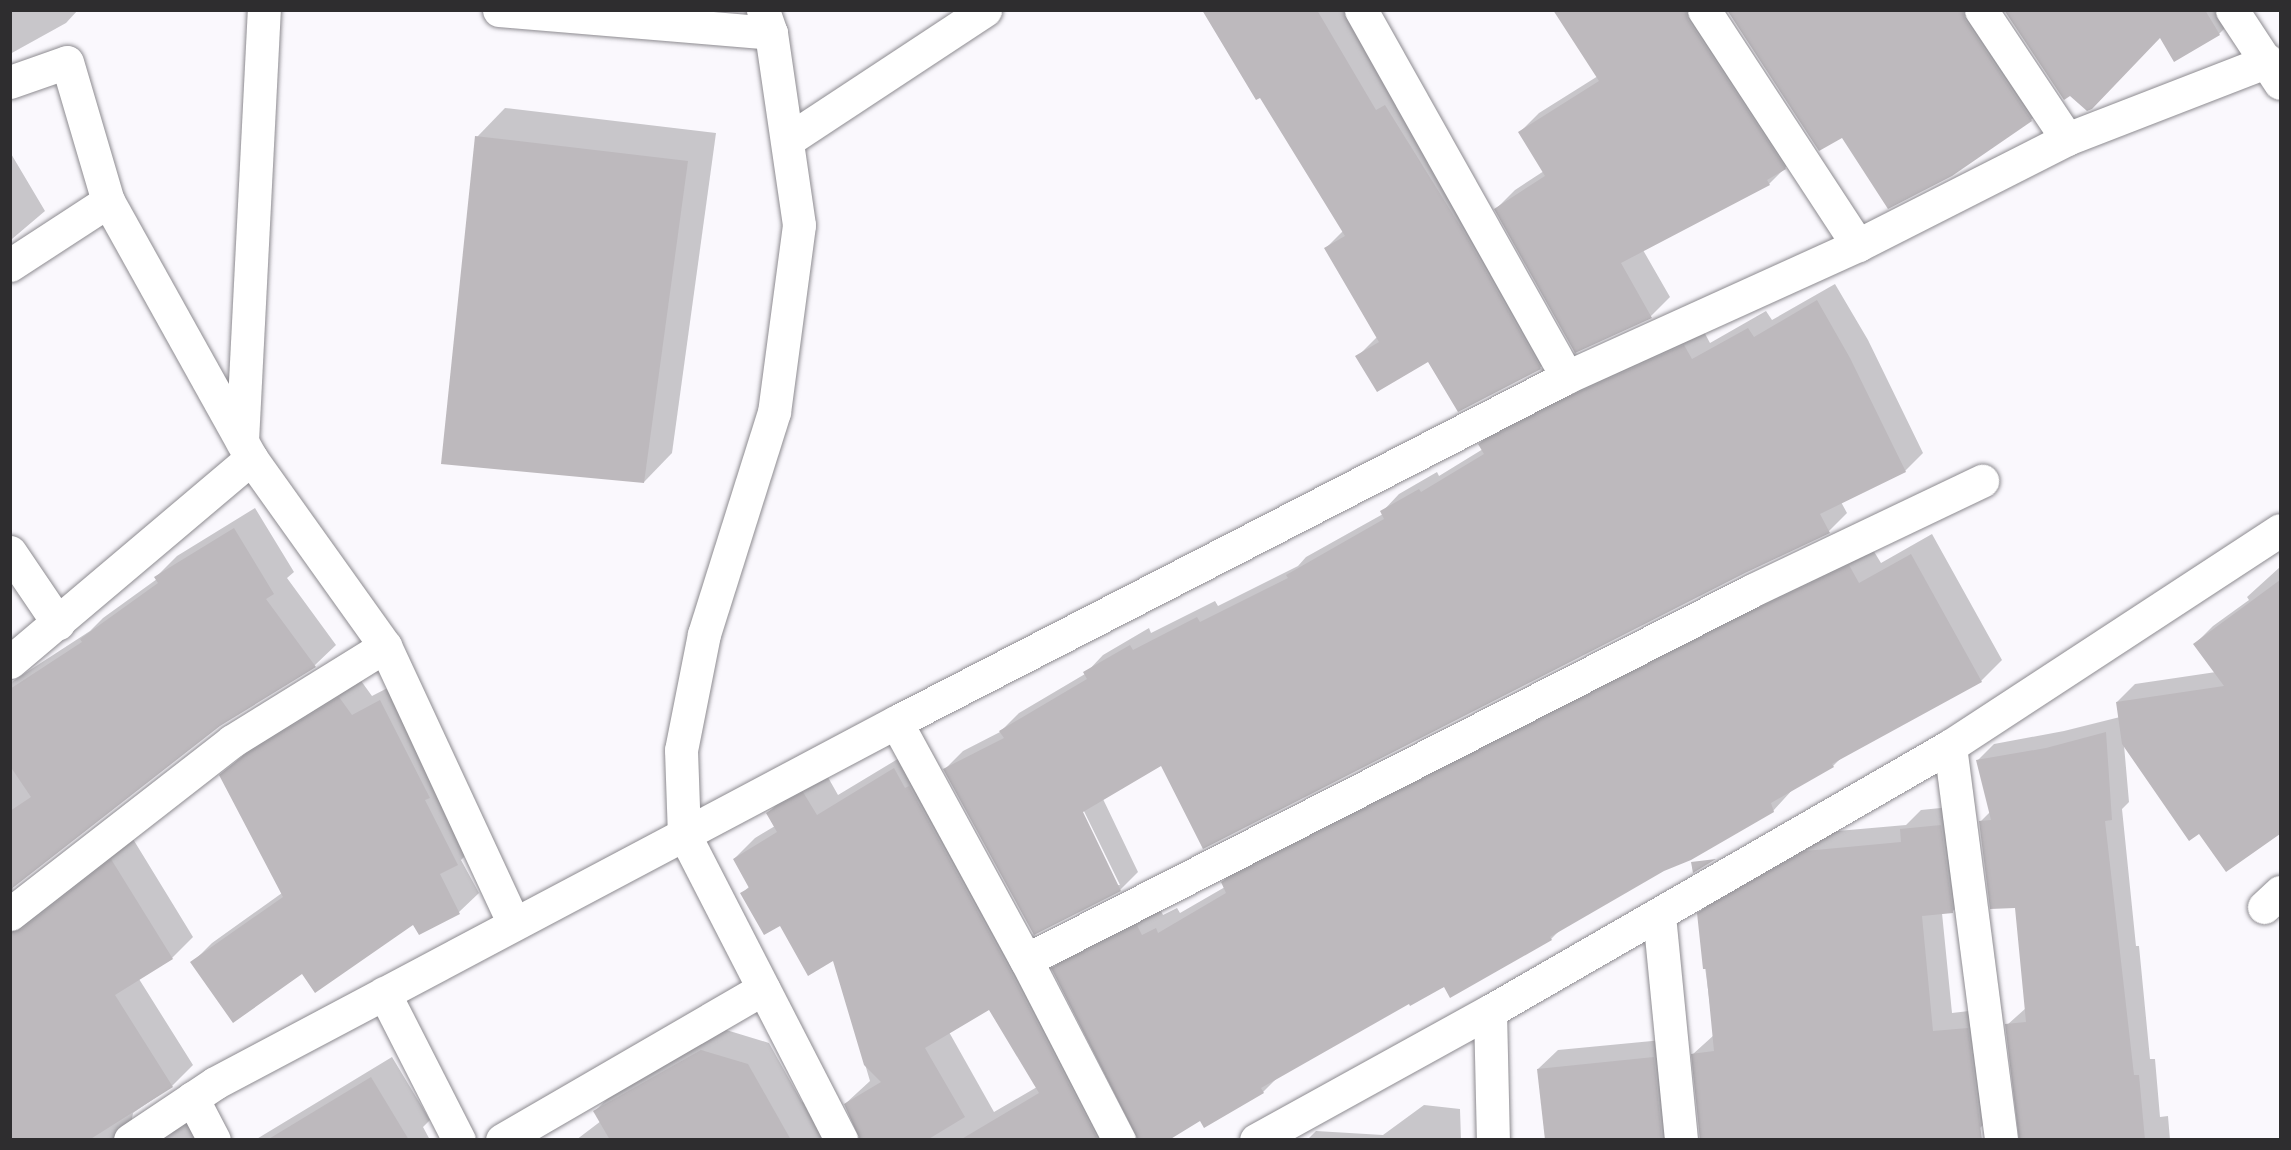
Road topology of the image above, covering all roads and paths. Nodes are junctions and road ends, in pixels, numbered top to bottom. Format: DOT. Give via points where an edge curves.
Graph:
graph roads {
  1 [pos="264,10"];
  2 [pos="499,10"];
  3 [pos="985,10"];
  4 [pos="1361,10"];
  5 [pos="1704,10"];
  6 [pos="1981,10"];
  7 [pos="2232,10"];
  8 [pos="766,22"];
  9 [pos="2274,72"];
  10 [pos="10,82"];
  11 [pos="2067,139"];
  12 [pos="788,140"];
  13 [pos="108,201"];
  14 [pos="1858,245"];
  15 [pos="10,265"];
  16 [pos="1567,377"];
  17 [pos="247,450"];
  18 [pos="1982,481"];
  19 [pos="2280,530"];
  20 [pos="10,552"];
  21 [pos="58,623"];
  22 [pos="385,646"];
  23 [pos="10,662"];
  24 [pos="896,722"];
  25 [pos="1950,746"];
  26 [pos="684,834"];
  27 [pos="10,914"];
  28 [pos="1659,915"];
  29 [pos="514,924"];
  30 [pos="1026,960"];
  31 [pos="763,989"];
  32 [pos="384,993"];
  33 [pos="1490,1011"];
  34 [pos="192,1098"];
  35 [pos="130,1140"];
  36 [pos="214,1140"];
  37 [pos="459,1140"];
  38 [pos="502,1140"];
  39 [pos="841,1140"];
  40 [pos="1119,1140"];
  41 [pos="1256,1140"];
  42 [pos="1493,1140"];
  43 [pos="1682,1140"];
  44 [pos="2001,1140"];
  1 -- 17 [label="street"];
  2 -- 8 [label="street"];
  3 -- 12 [label="street"];
  4 -- 16 [label="street"];
  5 -- 14 [label="street"];
  6 -- 11 [label="street"];
  7 -- 9 [label="street"];
  8 -- 12 [label="street"];
  9 -- 11 [label="street"];
  10 -- 13 [label="street" via="67,62"];
  11 -- 14 [label="street"];
  12 -- 26 [label="street" via="799,225 774,412 704,634 681,750"];
  13 -- 15 [label="street"];
  13 -- 17 [label="street"];
  14 -- 16 [label="street"];
  16 -- 24 [label="street"];
  17 -- 21 [label="street"];
  17 -- 22 [label="street"];
  18 -- 30 [label="street" via="1753,590"];
  19 -- 25 [label="street"];
  20 -- 21 [label="street"];
  21 -- 23 [label="street"];
  22 -- 27 [label="street" via="232,741"];
  22 -- 29 [label="street"];
  24 -- 26 [label="street"];
  24 -- 30 [label="street"];
  25 -- 28 [label="street"];
  25 -- 44 [label="street"];
  26 -- 29 [label="street"];
  26 -- 31 [label="street"];
  28 -- 33 [label="street"];
  28 -- 43 [label="street"];
  29 -- 32 [label="street"];
  30 -- 40 [label="street"];
  31 -- 38 [label="street"];
  31 -- 39 [label="street"];
  32 -- 34 [label="street"];
  32 -- 37 [label="street"];
  33 -- 41 [label="street"];
  33 -- 42 [label="street"];
  34 -- 35 [label="street"];
  34 -- 36 [label="street"];
}
